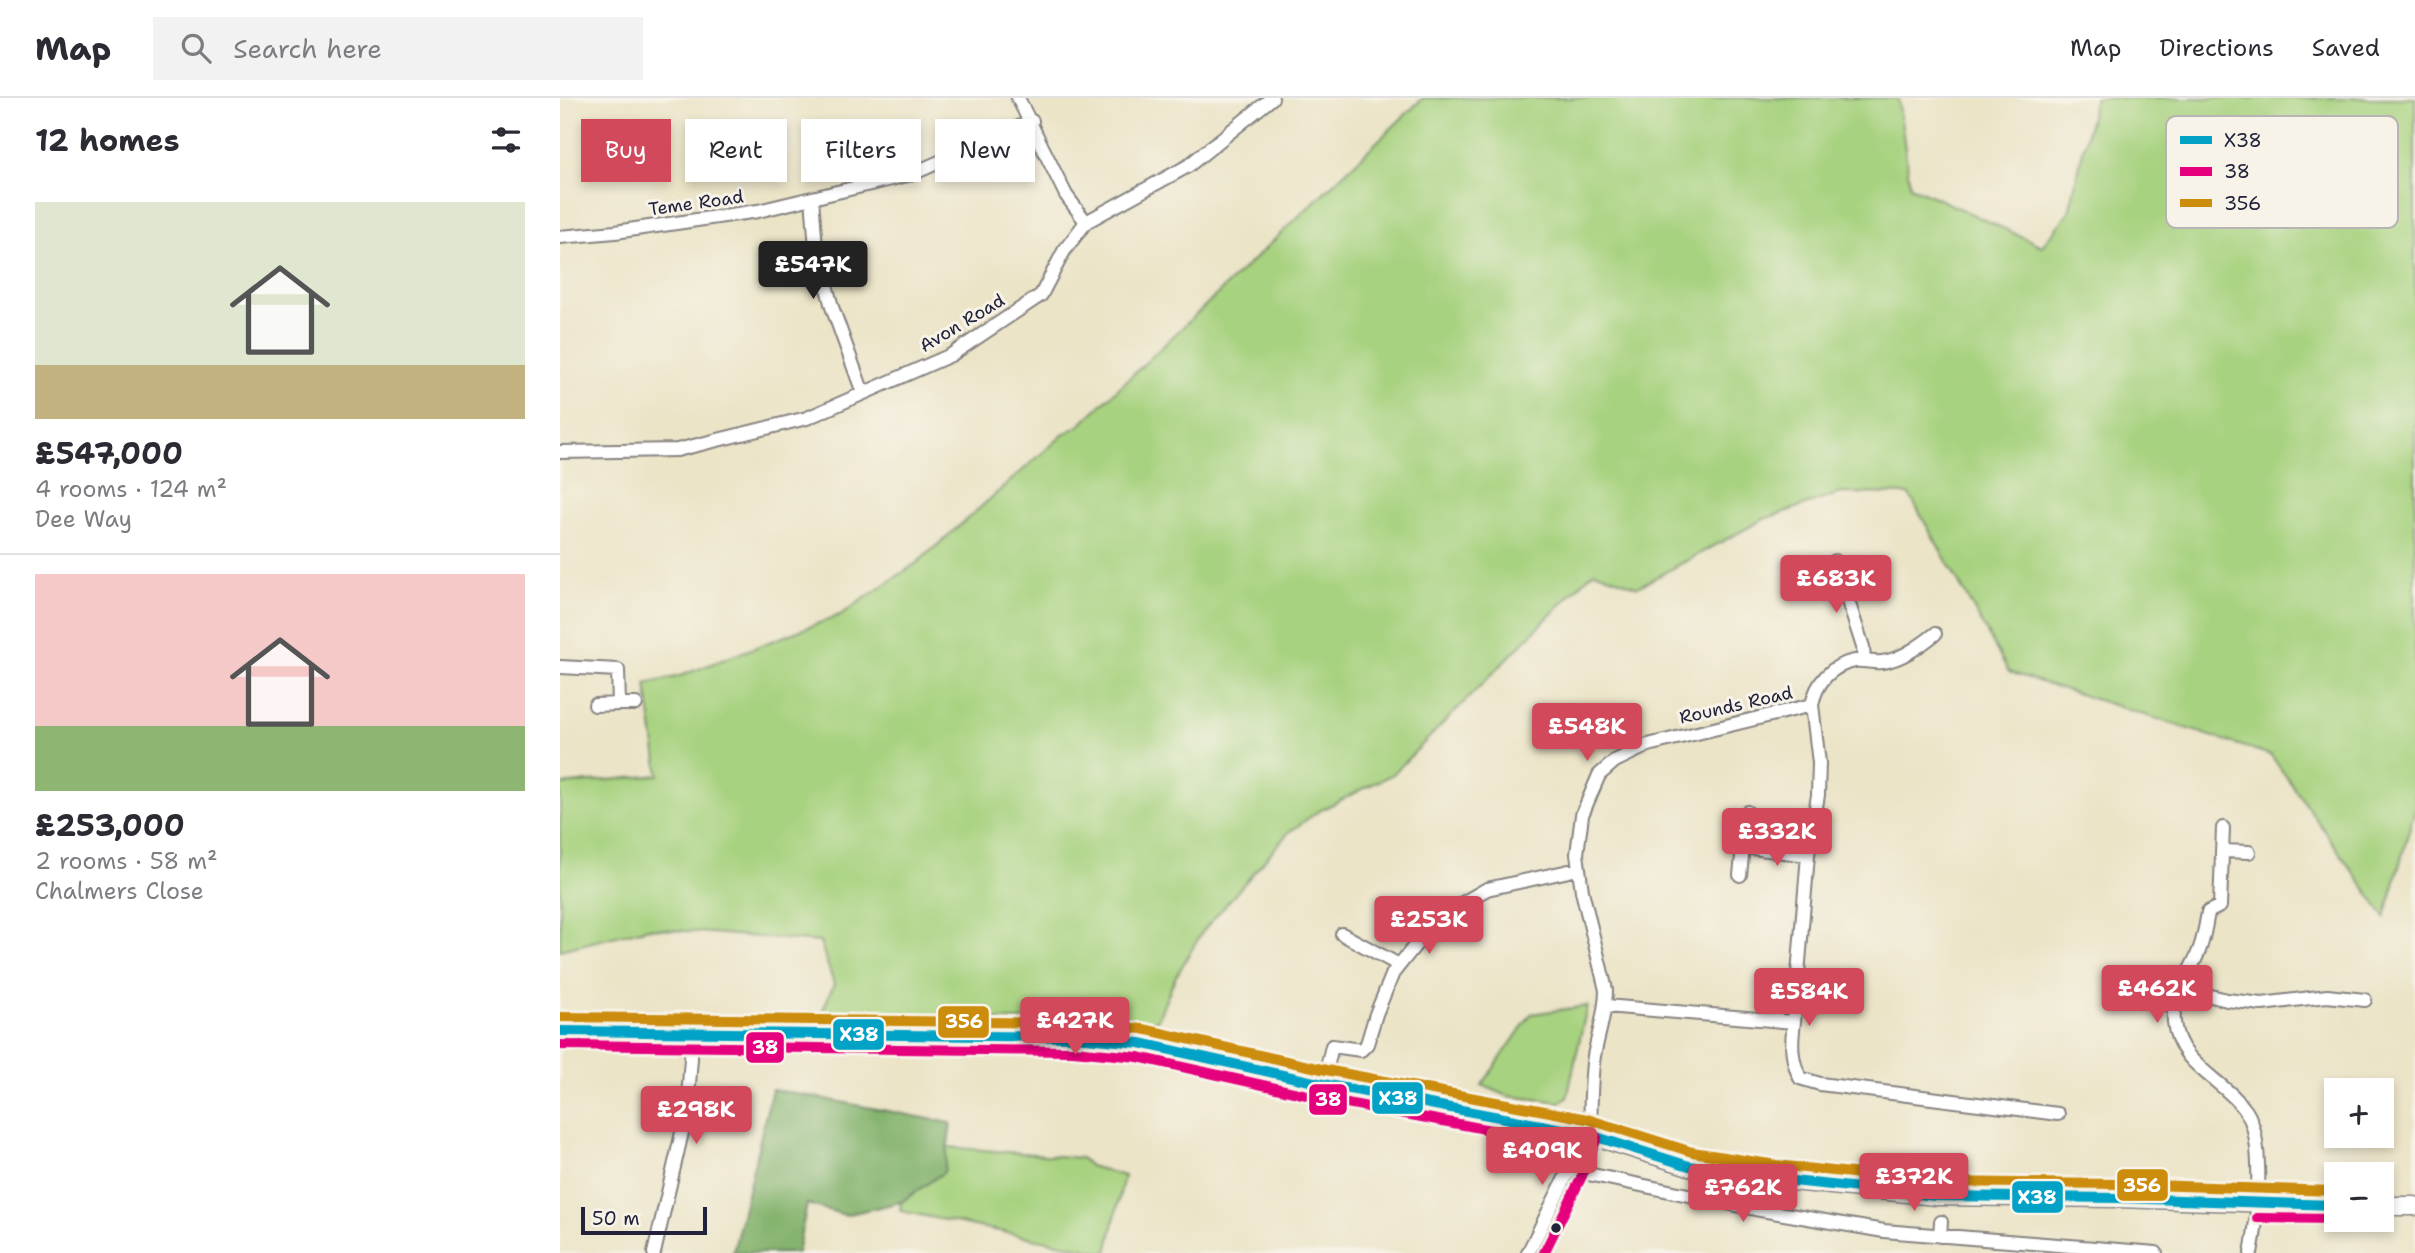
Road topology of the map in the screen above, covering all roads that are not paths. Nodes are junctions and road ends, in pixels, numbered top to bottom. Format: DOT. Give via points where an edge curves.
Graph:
graph roads {
  1 [pos="1018,98"];
  2 [pos="1272,98"];
  3 [pos="1031,119"];
  4 [pos="1035,128"];
  5 [pos="935,164"];
  6 [pos="812,198"];
  7 [pos="1086,222"];
  8 [pos="560,237"];
  9 [pos="863,393"];
  10 [pos="560,452"];
  11 [pos="1835,561"];
  12 [pos="1935,634"];
  13 [pos="1864,661"];
  14 [pos="560,667"];
  15 [pos="619,704"];
  16 [pos="636,704"];
  17 [pos="595,705"];
  18 [pos="1812,705"];
  19 [pos="1746,813"];
  20 [pos="2223,828"];
  21 [pos="1743,847"];
  22 [pos="2222,851"];
  23 [pos="2249,852"];
  24 [pos="1808,855"];
  25 [pos="1578,869"];
  26 [pos="1740,875"];
  27 [pos="1342,934"];
  28 [pos="1399,965"];
  29 [pos="2179,988"];
  30 [pos="2365,1000"];
  31 [pos="1606,1006"];
  32 [pos="1794,1022"];
  33 [pos="560,1031"];
  34 [pos="693,1032"];
  35 [pos="1323,1084"];
  36 [pos="2058,1114"];
  37 [pos="1587,1134"];
  38 [pos="1569,1170"];
  39 [pos="2257,1204"];
  40 [pos="2324,1205"];
  41 [pos="2394,1206"];
  42 [pos="2415,1206"];
  43 [pos="1941,1222"];
  44 [pos="1940,1236"];
  45 [pos="654,1253"];
  46 [pos="1528,1253"];
  47 [pos="2156,1253"];
  48 [pos="2251,1253"];
  1 -- 3 [label="street"];
  2 -- 7 [label="street, Avon Road" via="1188,166"];
  4 -- 7 [label="street" via="1066,195"];
  5 -- 6 [label="street, Teme Road" via="912,174"];
  6 -- 8 [label="street, Teme Road" via="758,211"];
  6 -- 9 [label="street" via="822,271"];
  7 -- 9 [label="street, Avon Road" via="1064,251 1041,295 951,355"];
  9 -- 10 [label="street, Avon Road" via="807,418 677,450"];
  11 -- 13 [label="street"];
  12 -- 13 [label="street, Rounds Road" via="1884,662"];
  13 -- 18 [label="street, Rounds Road" via="1828,673"];
  14 -- 15 [label="street" via="618,670"];
  15 -- 16 [label="street"];
  15 -- 17 [label="street"];
  18 -- 24 [label="street" via="1819,763"];
  18 -- 25 [label="street, Rounds Road" via="1667,740 1611,763 1599,775 1582,815"];
  19 -- 21 [label="street"];
  20 -- 22 [label="street"];
  21 -- 24 [label="street"];
  21 -- 26 [label="street"];
  22 -- 23 [label="street"];
  22 -- 29 [label="street" via="2220,906 2208,912 2200,948"];
  24 -- 32 [label="street"];
  25 -- 28 [label="street" via="1509,883 1466,899 1433,923"];
  25 -- 31 [label="street, Rounds Road" via="1605,981"];
  27 -- 28 [label="street"];
  28 -- 35 [label="street" via="1383,995 1367,1044 1361,1050 1332,1046"];
  29 -- 30 [label="street" via="2262,1004 2327,996"];
  29 -- 39 [label="street" via="2173,1006 2177,1039 2186,1055 2252,1122 2257,1143"];
  31 -- 32 [label="street"];
  31 -- 37 [label="street, Rounds Road" via="1597,1038"];
  32 -- 36 [label="street" via="1791,1046 1800,1079"];
  33 -- 34 [label="main road"];
  34 -- 35 [label="main road" via="1074,1037 1140,1043"];
  34 -- 45 [label="street" via="687,1111"];
  35 -- 37 [label="main road"];
  37 -- 38 [label="street, Rounds Road"];
  37 -- 39 [label="main road" via="1689,1166 1814,1184 1936,1196"];
  38 -- 44 [label="street" via="1755,1209"];
  38 -- 46 [label="street, Rounds Road"];
  39 -- 40 [label="main road"];
  39 -- 48 [label="street"];
  41 -- 42 [label="main road"];
  43 -- 44 [label="street"];
  44 -- 47 [label="street"];
}
